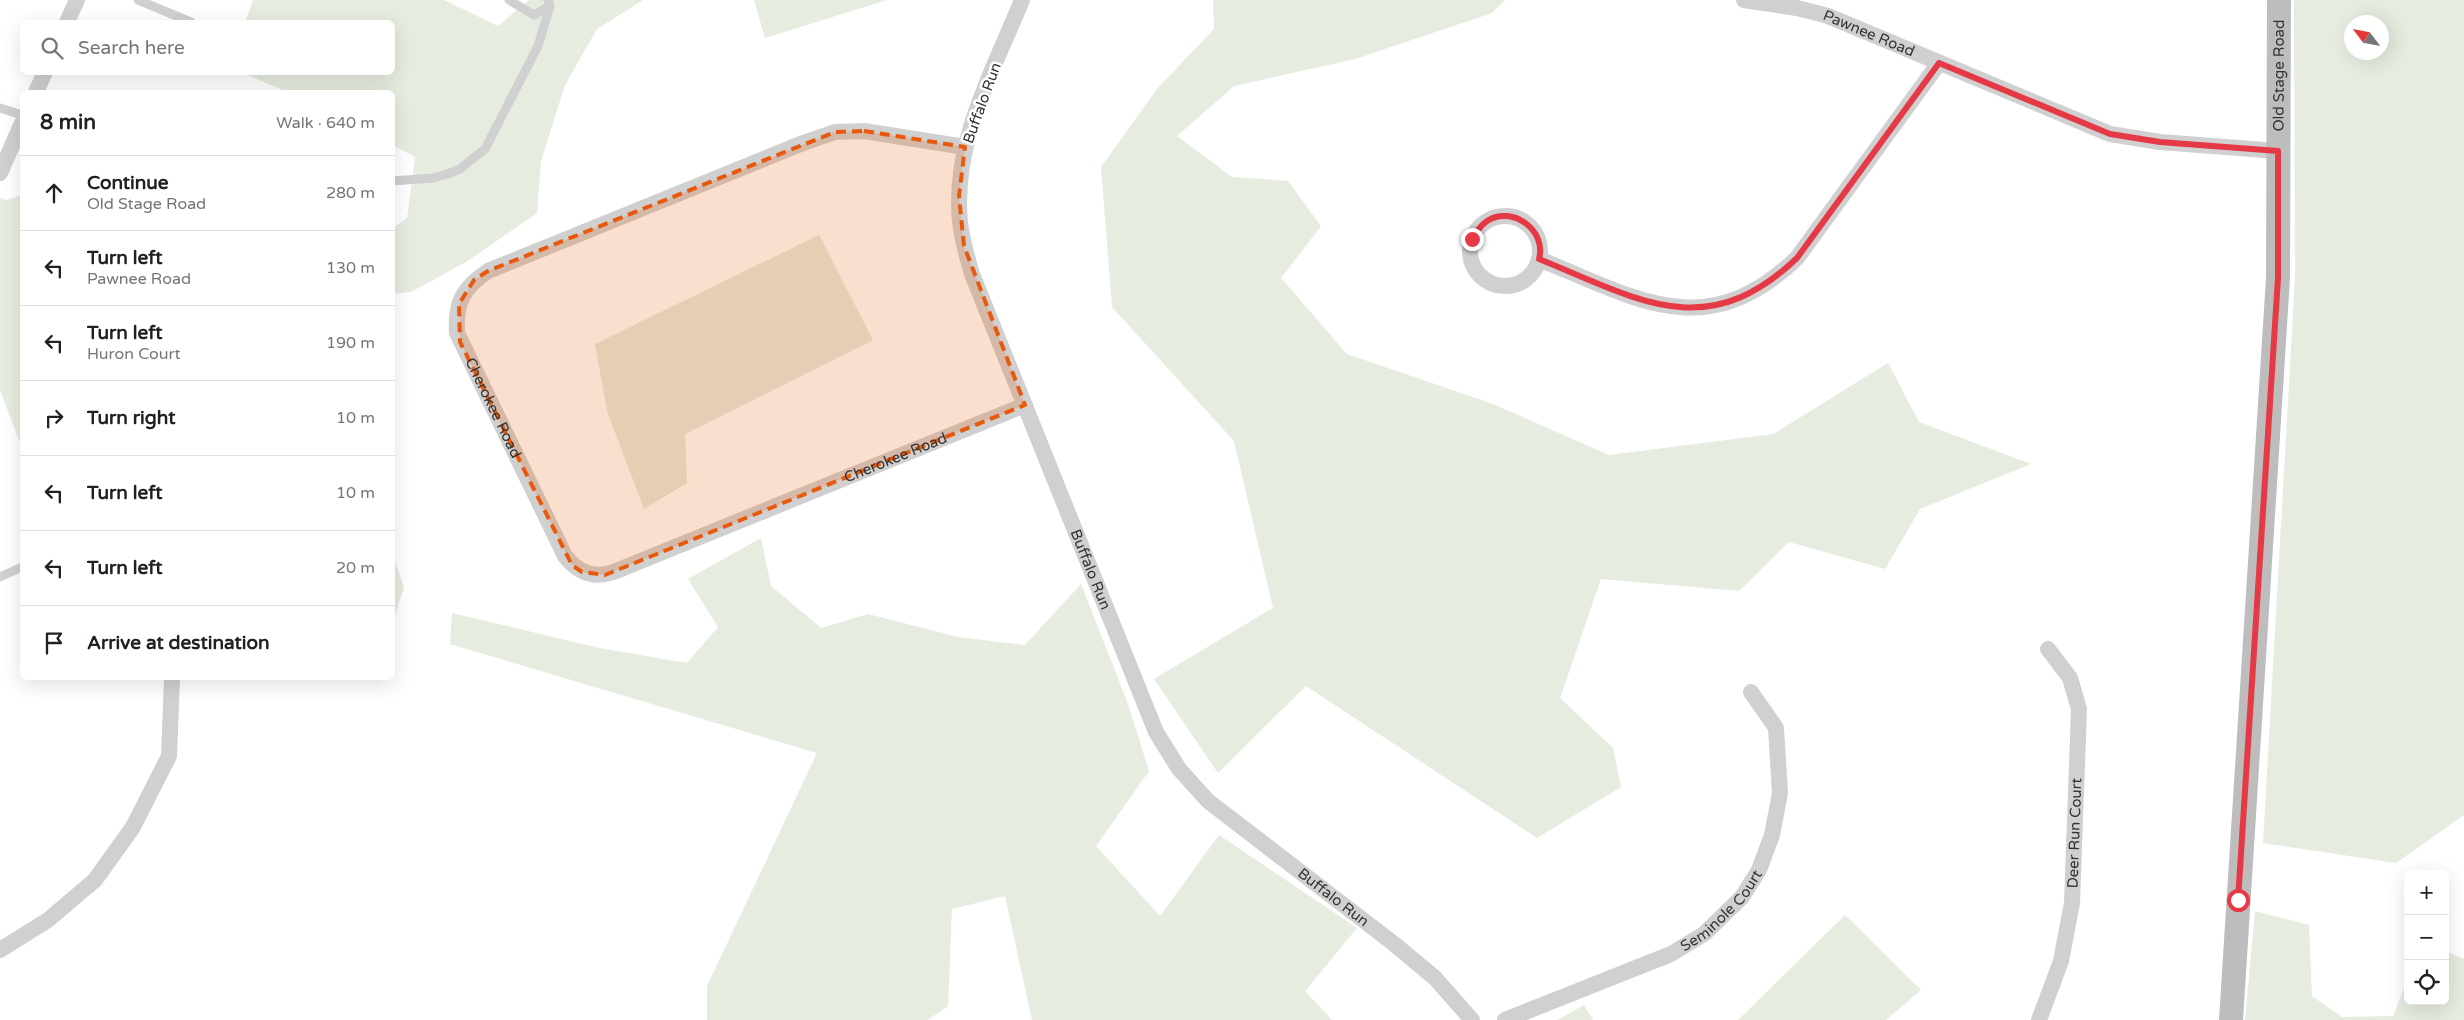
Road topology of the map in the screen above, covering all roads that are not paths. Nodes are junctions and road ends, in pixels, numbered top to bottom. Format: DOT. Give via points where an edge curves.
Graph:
graph roads {
  1 [pos="77,0"];
  2 [pos="138,0"];
  3 [pos="509,0"];
  4 [pos="1022,0"];
  5 [pos="1744,0"];
  6 [pos="2279,0"];
  7 [pos="549,3"];
  8 [pos="68,20"];
  9 [pos="186,20"];
  10 [pos="1939,63"];
  11 [pos="44,75"];
  12 [pos="37,90"];
  13 [pos="0,108"];
  14 [pos="20,114"];
  15 [pos="20,128"];
  16 [pos="965,147"];
  17 [pos="2278,151"];
  18 [pos="0,173"];
  19 [pos="395,181"];
  20 [pos="1539,259"];
  21 [pos="1025,405"];
  22 [pos="20,568"];
  23 [pos="0,578"];
  24 [pos="2048,649"];
  25 [pos="172,680"];
  26 [pos="1751,692"];
  27 [pos="0,950"];
  28 [pos="1472,1020"];
  29 [pos="1505,1020"];
  30 [pos="2039,1020"];
  31 [pos="2231,1020"];
  1 -- 8 [label="street"];
  2 -- 9 [label="lane"];
  3 -- 7 [label="lane" via="534,15"];
  4 -- 16 [label="street, Buffalo Run"];
  5 -- 10 [label="street, Pawnee Road" via="1828,16"];
  6 -- 17 [label="main road, Old Stage Road"];
  7 -- 19 [label="lane" via="538,46 485,149 460,169 447,174"];
  10 -- 17 [label="street, Pawnee Road" via="2110,134 2160,142"];
  10 -- 20 [label="street" via="1797,258 1750,294 1707,307 1662,306"];
  11 -- 12 [label="street"];
  13 -- 14 [label="lane"];
  15 -- 18 [label="street"];
  16 -- 21 [label="street, Buffalo Run" via="959,196 964,246 972,274"];
  16 -- 21 [label="street, Cherokee Road" via="864,131 835,132 803,143 488,271 474,280 462,296 456,316 457,333 566,556 572,565 593,575 616,571"];
  17 -- 31 [label="main road, Old Stage Road" via="2277,288"];
  20 -- 20 [label="street" via="1540,245 1536,234 1524,221 1510,216 1488,220 1472,239 1471,255 1476,270 1493,284 1518,283 1535,269"];
  21 -- 28 [label="street, Buffalo Run" via="1156,732 1180,769 1208,802 1435,978"];
  22 -- 23 [label="lane"];
  24 -- 30 [label="street, Deer Run Court" via="2070,678 2079,709 2071,911 2061,961"];
  25 -- 27 [label="street" via="170,756 133,827 95,880 48,920"];
  26 -- 29 [label="street, Seminole Court" via="1776,728 1780,793 1769,844 1759,870 1742,897 1704,934 1671,954"];
}
